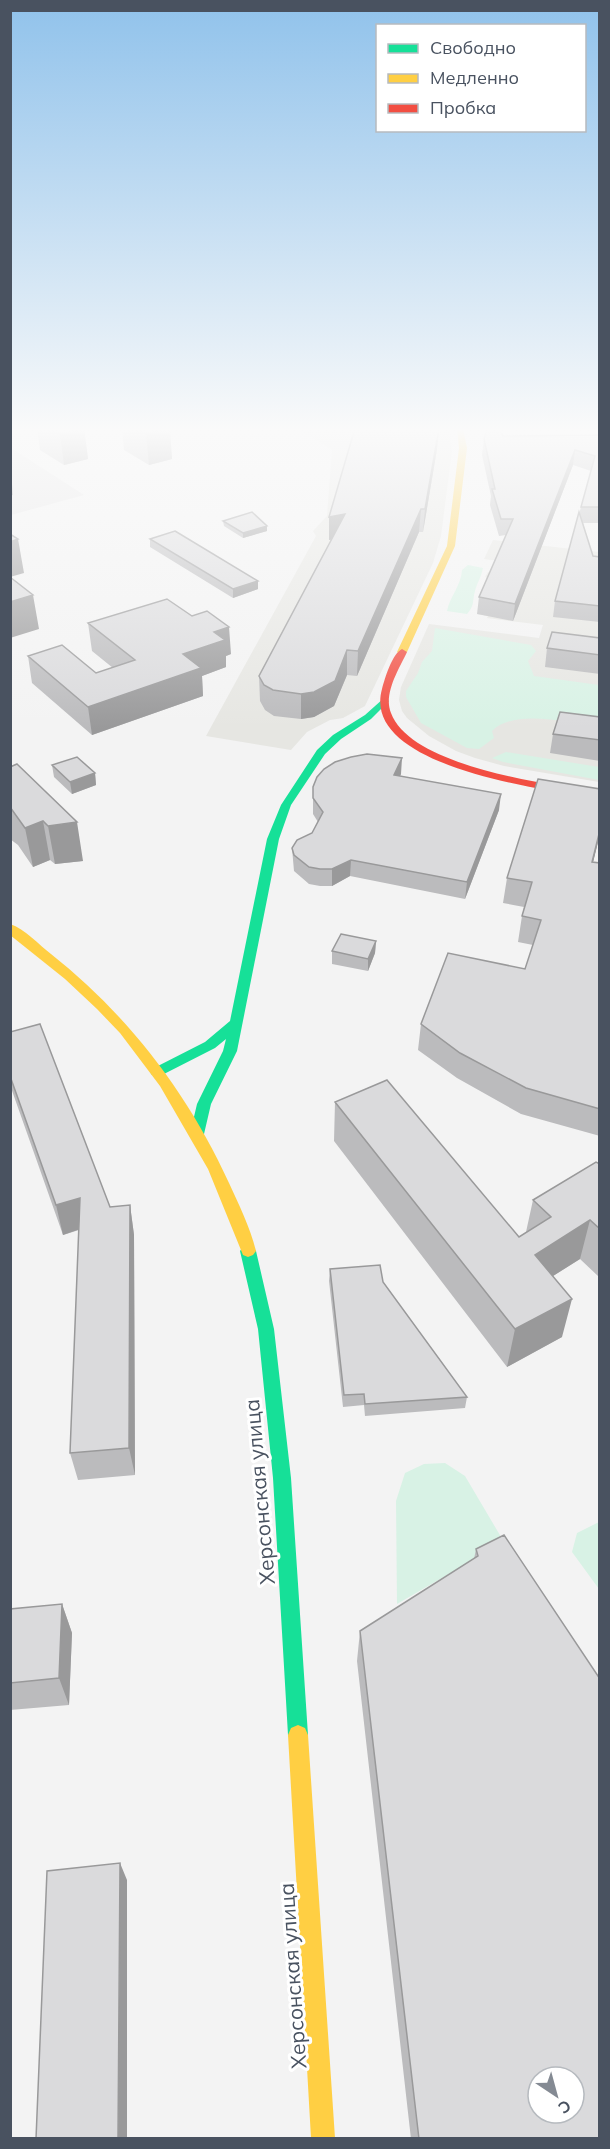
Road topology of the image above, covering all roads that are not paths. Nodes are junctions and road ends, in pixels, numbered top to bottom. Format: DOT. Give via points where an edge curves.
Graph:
graph roads {
  1 [pos="453,528"];
  2 [pos="384,701"];
  3 [pos="354,727"];
  4 [pos="396,729"];
  5 [pos="600,796"];
  6 [pos="10,928"];
  7 [pos="237,1022"];
  8 [pos="157,1072"];
  9 [pos="198,1134"];
  10 [pos="323,2139"];
  1 -- 2 [label="street" via="451,546 402,650"];
  2 -- 3 [label="street"];
  2 -- 4 [label="street" via="387,718"];
  3 -- 4 [label="street" via="372,724"];
  3 -- 7 [label="street" via="321,752 286,805 273,839"];
  4 -- 5 [label="street" via="441,759 479,773"];
  6 -- 8 [label="street, Херсонская улица" via="78,983"];
  7 -- 8 [label="street" via="224,1037"];
  7 -- 9 [label="street" via="230,1051 204,1104"];
  8 -- 9 [label="street, Херсонская улица"];
  9 -- 10 [label="street, Херсонская улица" via="245,1238 266,1329 282,1478"];
}
